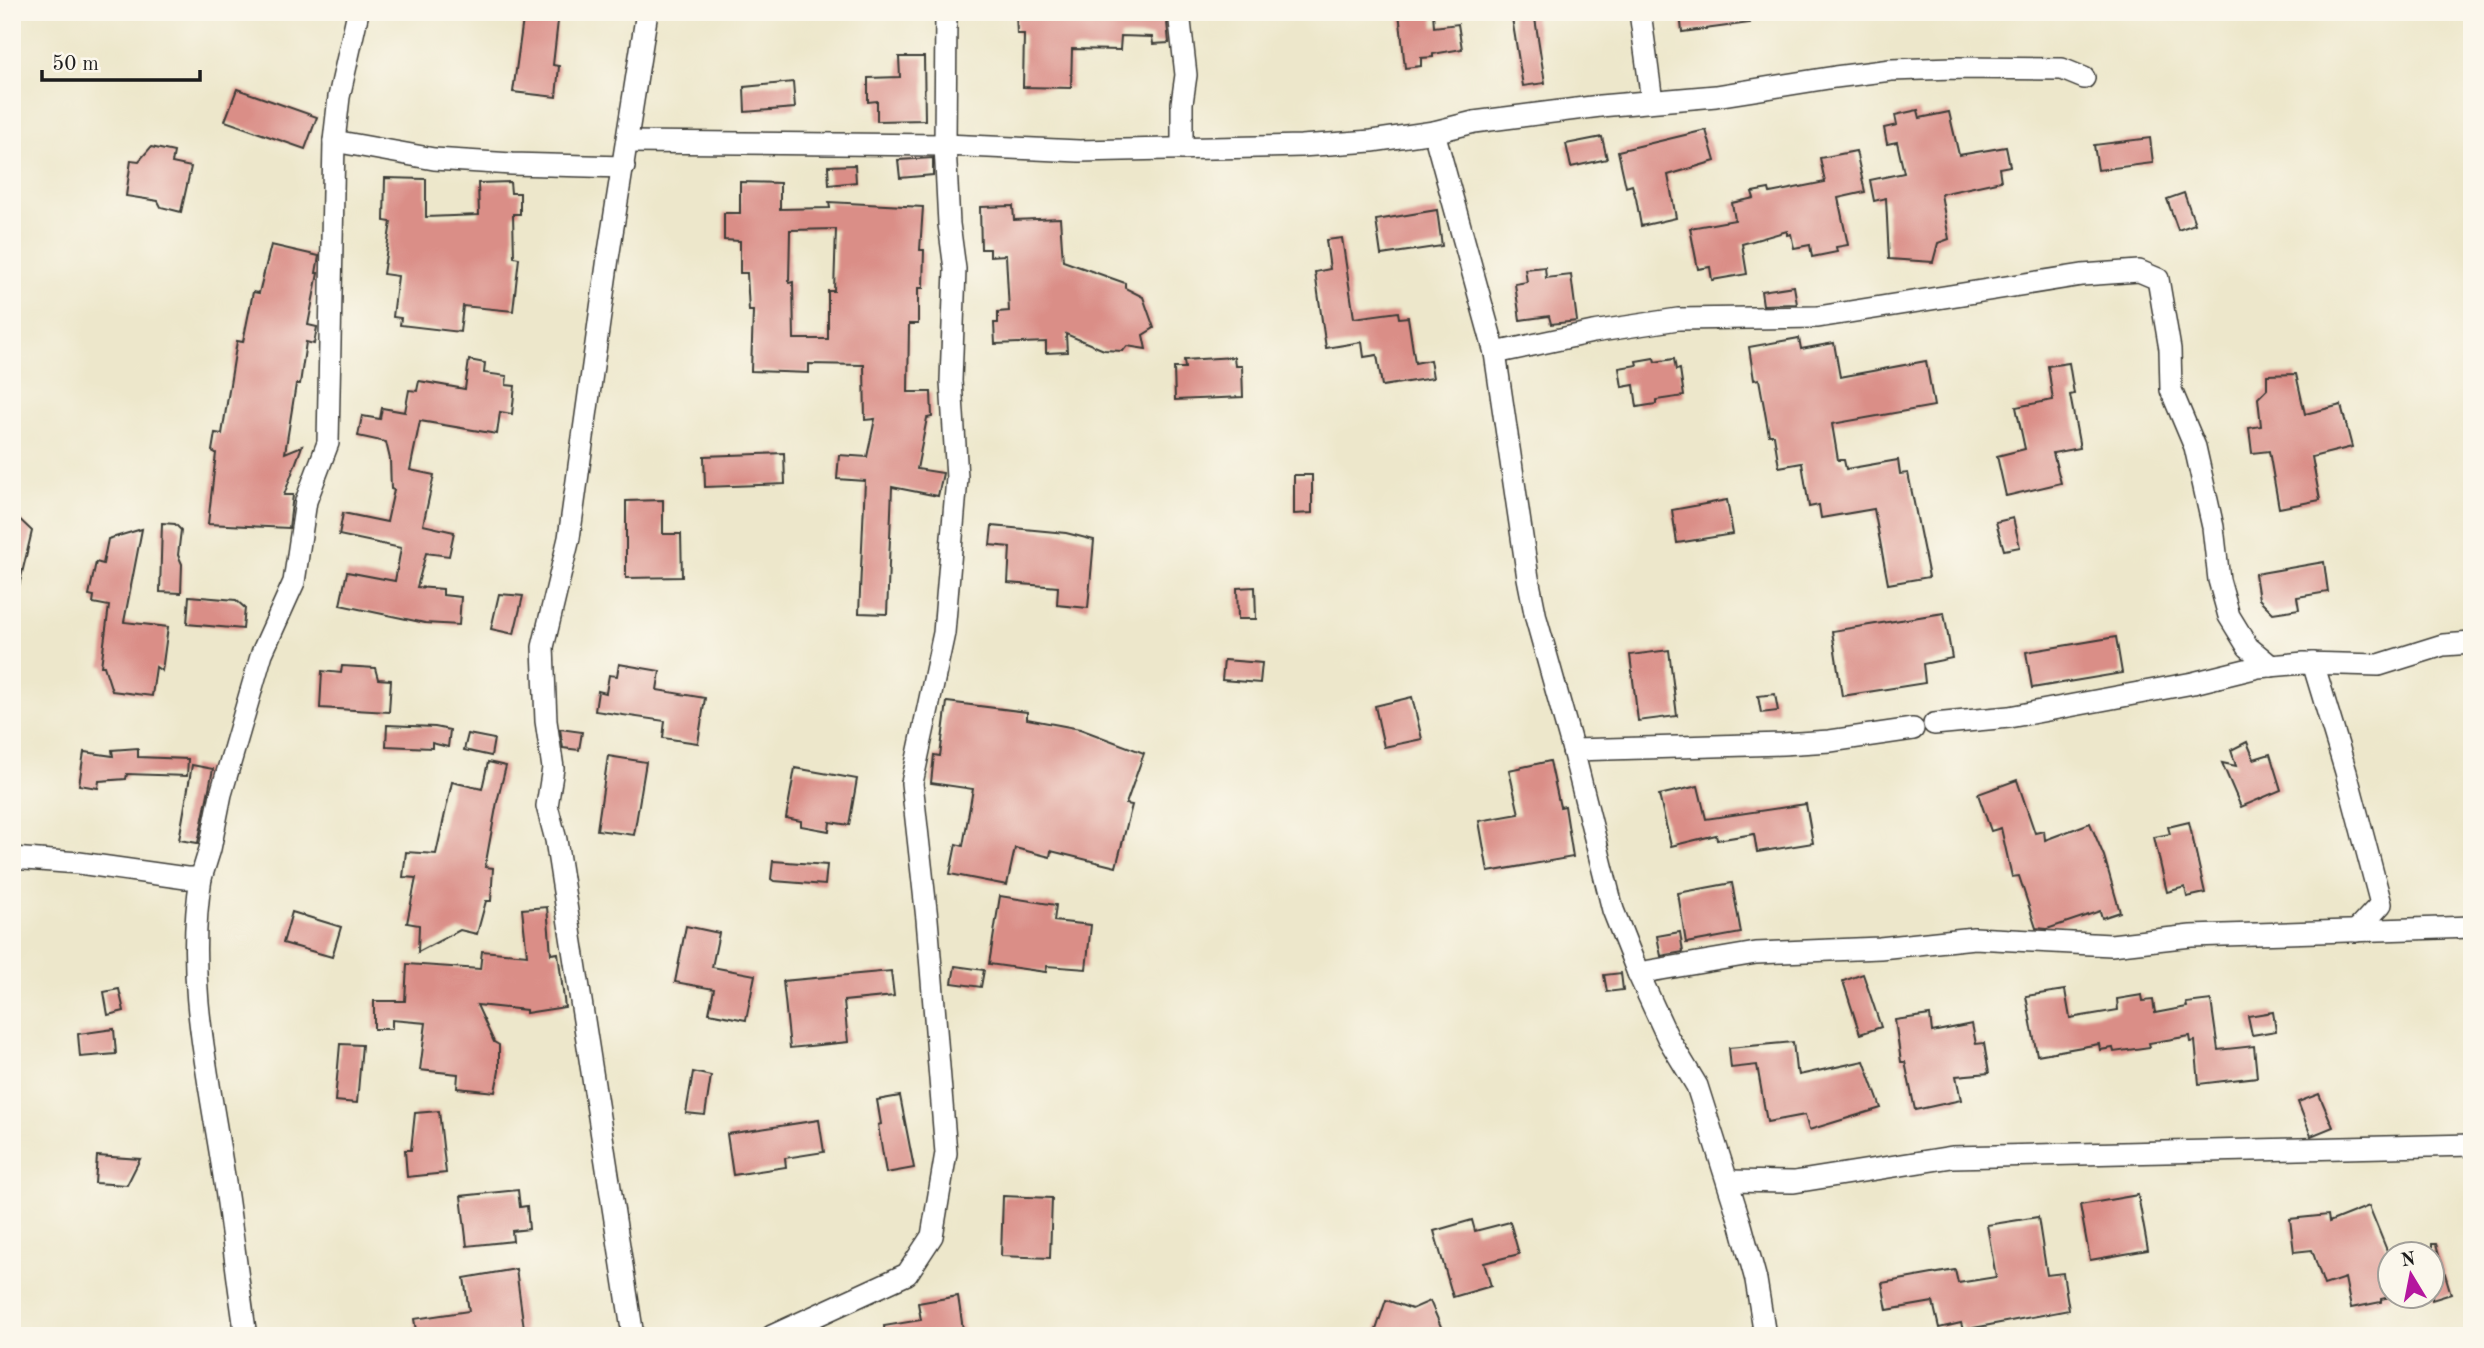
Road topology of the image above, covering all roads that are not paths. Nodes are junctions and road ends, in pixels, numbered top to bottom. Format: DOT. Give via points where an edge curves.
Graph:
graph roads {
  1 [pos="358,12"];
  2 [pos="647,12"];
  3 [pos="946,12"];
  4 [pos="1179,12"];
  5 [pos="1640,12"];
  6 [pos="2084,78"];
  7 [pos="1652,101"];
  8 [pos="1434,132"];
  9 [pos="334,141"];
  10 [pos="627,142"];
  11 [pos="945,145"];
  12 [pos="1182,149"];
  13 [pos="624,167"];
  14 [pos="1495,353"];
  15 [pos="2472,643"];
  16 [pos="2314,663"];
  17 [pos="2271,666"];
  18 [pos="1573,750"];
  19 [pos="12,858"];
  20 [pos="201,878"];
  21 [pos="2472,927"];
  22 [pos="2356,931"];
  23 [pos="1638,973"];
  24 [pos="2472,1145"];
  25 [pos="1728,1181"];
  26 [pos="246,1336"];
  27 [pos="633,1336"];
  28 [pos="772,1336"];
  29 [pos="1765,1336"];
  1 -- 9 [label="street" via="338,97"];
  2 -- 10 [label="street"];
  3 -- 11 [label="street"];
  4 -- 12 [label="street" via="1186,75"];
  5 -- 7 [label="street"];
  6 -- 7 [label="street" via="2062,68 1891,71"];
  7 -- 8 [label="street" via="1474,122"];
  8 -- 12 [label="street" via="1301,146"];
  8 -- 14 [label="street"];
  9 -- 13 [label="street" via="434,159"];
  9 -- 20 [label="street" via="328,443 306,501 294,582 262,653"];
  10 -- 11 [label="street"];
  10 -- 13 [label="street"];
  11 -- 12 [label="street" via="1079,151"];
  11 -- 28 [label="street" via="955,269 951,381 957,478 944,633 912,783 946,1153 932,1236 907,1275"];
  13 -- 27 [label="street" via="569,538 543,647 553,768 547,806 556,839"];
  14 -- 17 [label="street" via="1678,319 1818,317 2082,275 2139,271 2158,279 2170,349 2171,390 2194,447 2229,616 2248,647"];
  14 -- 18 [label="street" via="1528,578"];
  15 -- 16 [label="street" via="2443,645 2379,665"];
  16 -- 17 [label="street"];
  16 -- 22 [label="street" via="2381,904"];
  17 -- 18 [label="street" via="2009,717 1830,741"];
  18 -- 23 [label="street" via="1613,910"];
  19 -- 20 [label="street"];
  20 -- 26 [label="street" via="195,914 195,974"];
  21 -- 22 [label="street"];
  22 -- 23 [label="street" via="2191,936 2099,945 1974,939 1756,953"];
  23 -- 25 [label="street" via="1697,1086"];
  24 -- 25 [label="street" via="1952,1157 1794,1182"];
  25 -- 29 [label="street" via="1756,1280"];
}
